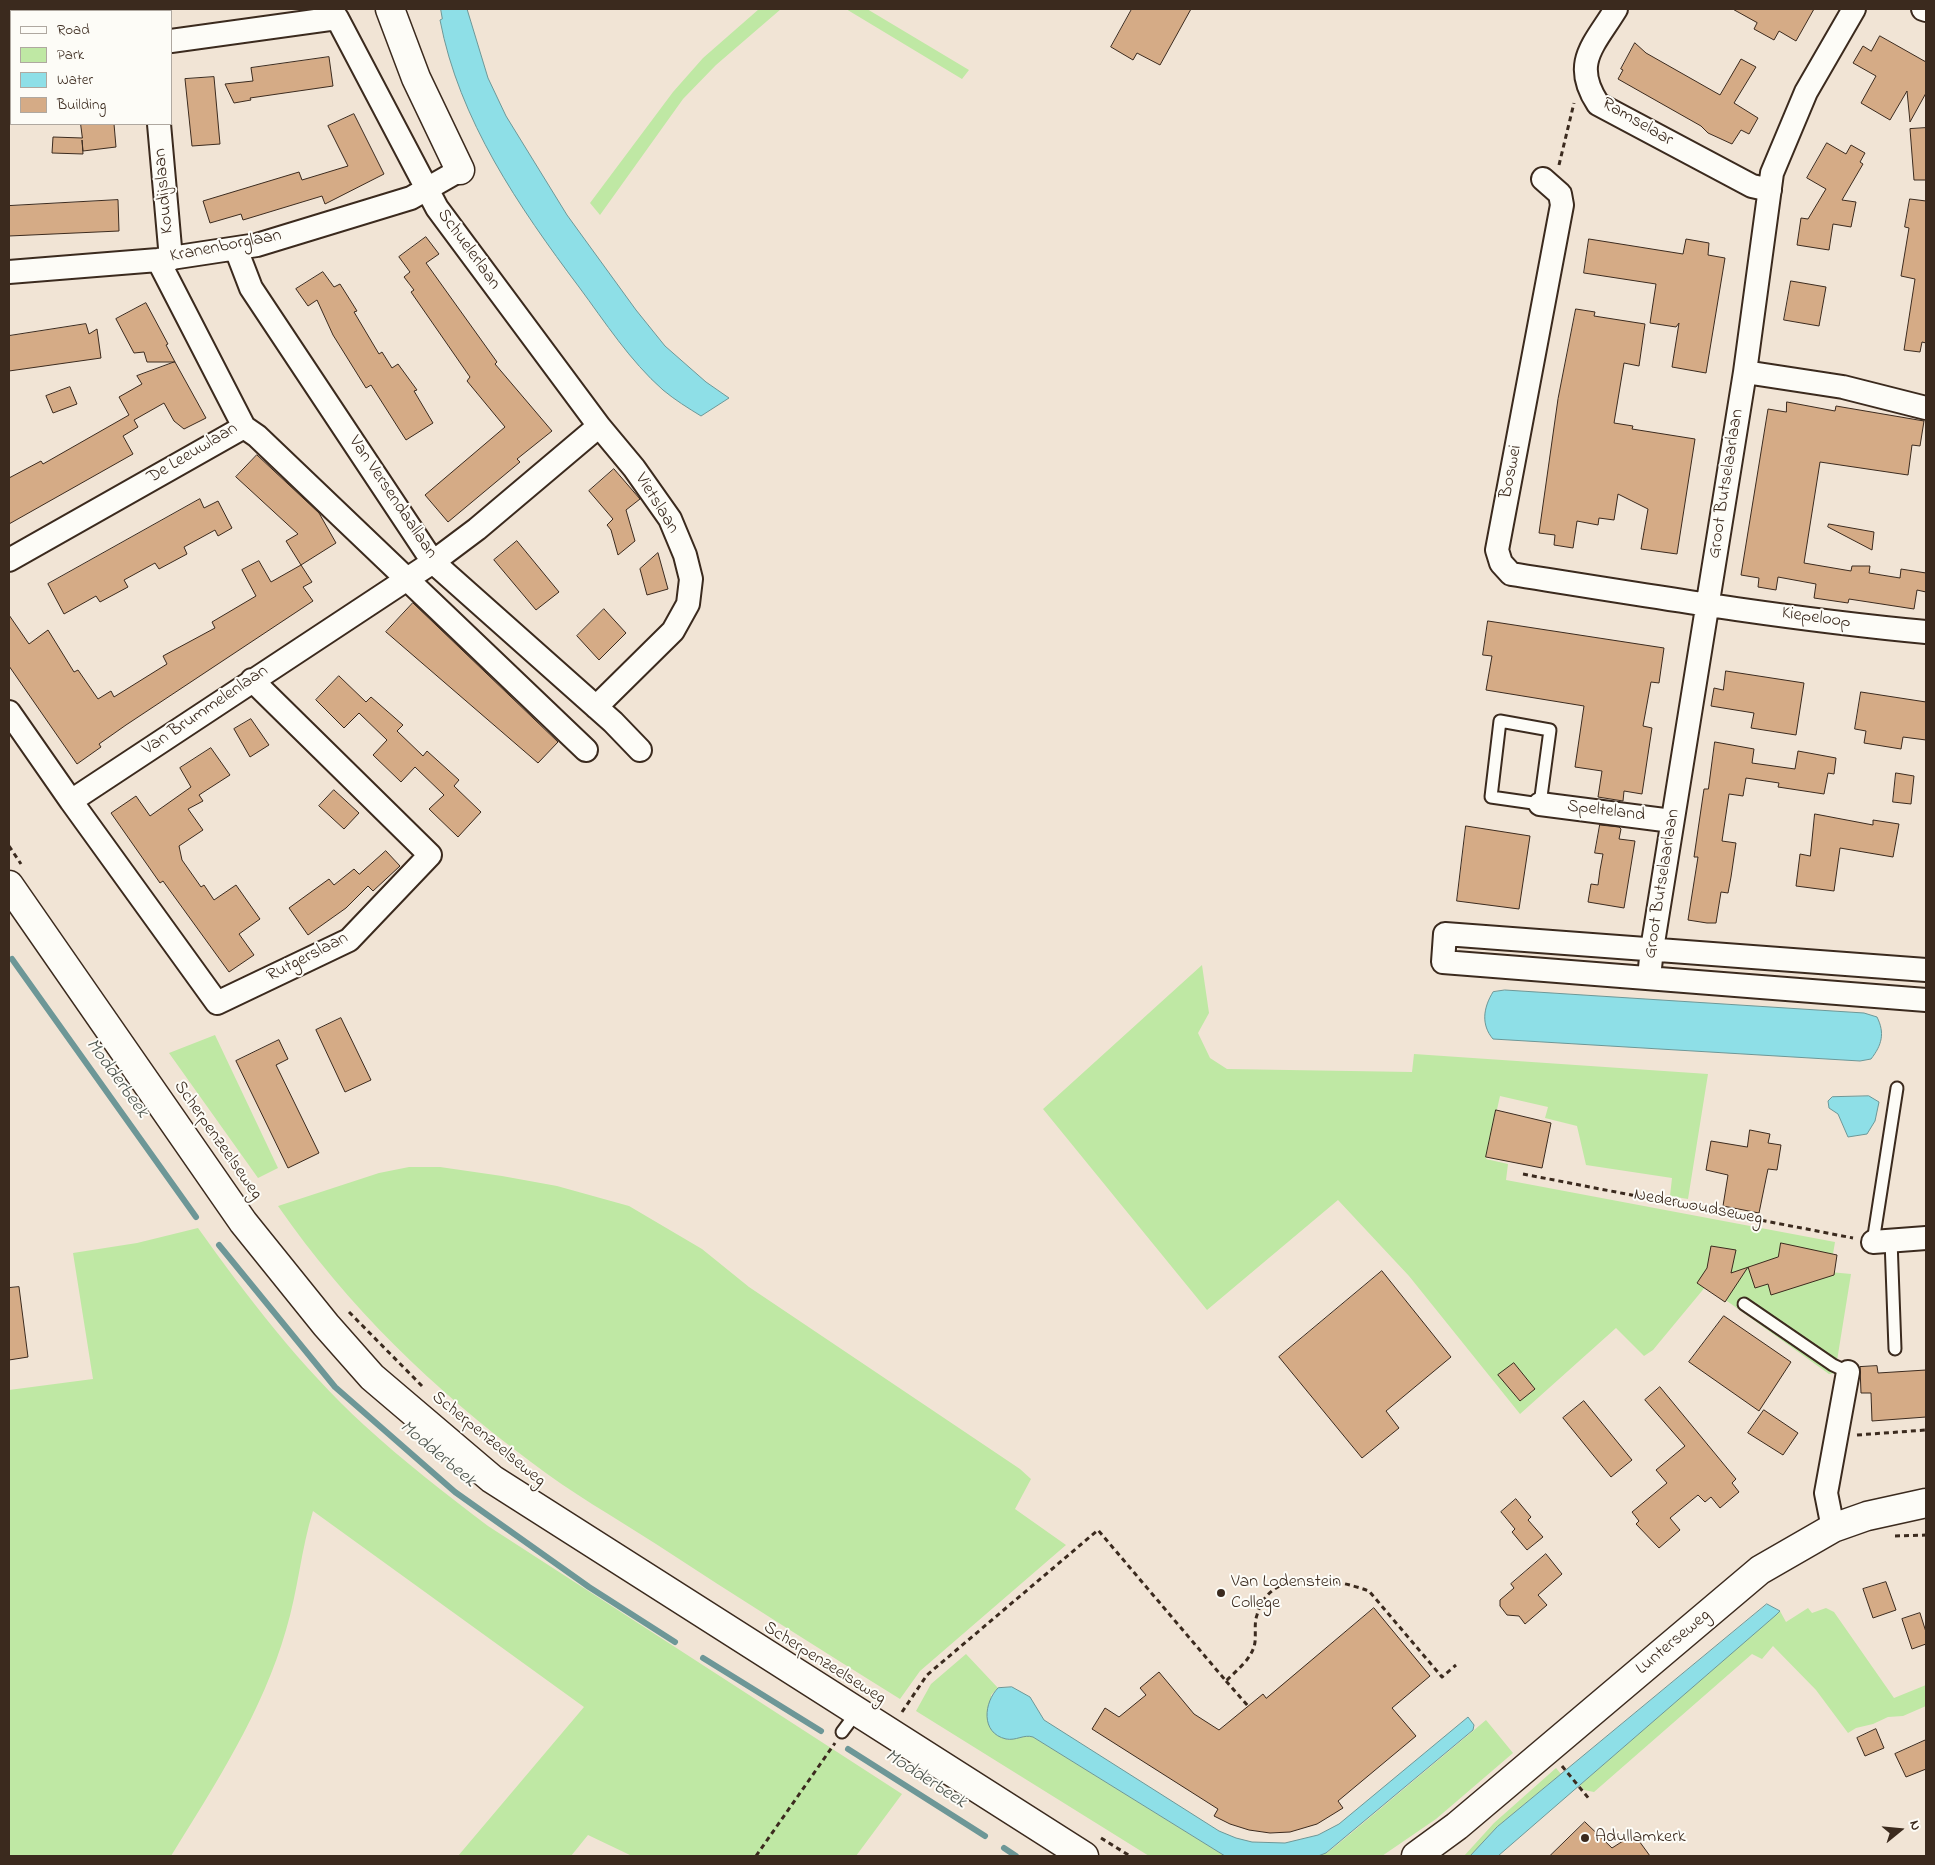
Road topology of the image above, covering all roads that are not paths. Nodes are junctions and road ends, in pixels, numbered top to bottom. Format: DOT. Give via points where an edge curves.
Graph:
graph roads {
  1 [pos="390,9"];
  2 [pos="1616,9"];
  3 [pos="1854,9"];
  4 [pos="172,41"];
  5 [pos="159,125"];
  6 [pos="460,170"];
  7 [pos="1549,183"];
  8 [pos="426,189"];
  9 [pos="1770,190"];
  10 [pos="236,248"];
  11 [pos="164,259"];
  12 [pos="9,272"];
  13 [pos="1745,372"];
  14 [pos="1926,408"];
  15 [pos="599,426"];
  16 [pos="244,427"];
  17 [pos="9,560"];
  18 [pos="433,562"];
  19 [pos="405,580"];
  20 [pos="1707,604"];
  21 [pos="1926,632"];
  22 [pos="252,680"];
  23 [pos="596,707"];
  24 [pos="9,712"];
  25 [pos="586,750"];
  26 [pos="640,750"];
  27 [pos="71,801"];
  28 [pos="1540,804"];
  29 [pos="1672,821"];
  30 [pos="17,877"];
  31 [pos="1652,949"];
  32 [pos="1926,970"];
  33 [pos="1649,977"];
  34 [pos="1926,1000"];
  35 [pos="1897,1088"];
  36 [pos="1926,1238"];
  37 [pos="1882,1241"];
  38 [pos="1744,1304"];
  39 [pos="1896,1349"];
  40 [pos="1848,1372"];
  41 [pos="1923,1506"];
  42 [pos="1833,1528"];
  43 [pos="1457,1826"];
  44 [pos="1092,1847"];
  45 [pos="1416,1856"];
  46 [pos="1438,1856"];
  1 -- 6 [label="main road" via="416,78"];
  2 -- 9 [label="street, Ramselaar" via="1587,57 1584,78 1598,104 1752,186"];
  3 -- 9 [label="street, Groot Butselaarlaan" via="1806,92 1772,173"];
  4 -- 8 [label="street, Schuelerlaan" via="337,18"];
  5 -- 11 [label="street, Koudijslaan"];
  6 -- 8 [label="street, Kranenborglaan"];
  7 -- 20 [label="street, Boswei" via="1560,194 1562,205 1497,550 1501,563 1511,574"];
  8 -- 10 [label="street, Kranenborglaan" via="411,198 257,245"];
  8 -- 15 [label="street, Schuelerlaan"];
  9 -- 13 [label="street, Groot Butselaarlaan"];
  10 -- 11 [label="street, Kranenborglaan"];
  10 -- 18 [label="street, Van Versendaallaan" via="252,288"];
  11 -- 12 [label="street, Kranenborglaan"];
  11 -- 16 [label="street, De Leeuwlaan"];
  13 -- 14 [label="street" via="1843,387"];
  13 -- 20 [label="street, Groot Butselaarlaan"];
  15 -- 18 [label="street"];
  15 -- 23 [label="street, Vietslaan" via="670,519 691,579 688,604 673,631"];
  16 -- 17 [label="street, De Leeuwlaan"];
  16 -- 19 [label="street, Van Versendaallaan"];
  18 -- 19 [label="street, Van Brummelenlaan"];
  18 -- 23 [label="street, Van Versendaallaan"];
  19 -- 22 [label="street, Van Brummelenlaan"];
  19 -- 25 [label="street, Van Versendaallaan"];
  20 -- 21 [label="street, Kiepeloop"];
  20 -- 29 [label="street, Groot Butselaarlaan"];
  22 -- 27 [label="street, Van Brummelenlaan"];
  22 -- 27 [label="street, Rutgerslaan" via="430,855 348,940 217,1003"];
  23 -- 26 [label="street, Van Versendaallaan"];
  24 -- 27 [label="street"];
  28 -- 28 [label="lane, Spelteland" via="1491,797 1500,721 1550,730"];
  28 -- 29 [label="street, Spelteland"];
  29 -- 31 [label="street, Groot Butselaarlaan"];
  30 -- 44 [label="main road, Scherpenzeelseweg" via="243,1222 372,1377 492,1479 850,1722"];
  31 -- 32 [label="street"];
  31 -- 33 [label="street, Groot Butselaarlaan"];
  31 -- 33 [label="street" via="1445,934 1443,962"];
  33 -- 34 [label="street"];
  35 -- 37 [label="lane"];
  36 -- 37 [label="street"];
  37 -- 39 [label="lane"];
  38 -- 40 [label="lane"];
  40 -- 42 [label="street" via="1826,1493"];
  41 -- 42 [label="main road, Lunterseweg" via="1868,1516"];
  42 -- 43 [label="main road, Lunterseweg" via="1760,1570"];
  43 -- 45 [label="main road, Lunterseweg"];
  43 -- 46 [label="main road, Lunterseweg"];
}
